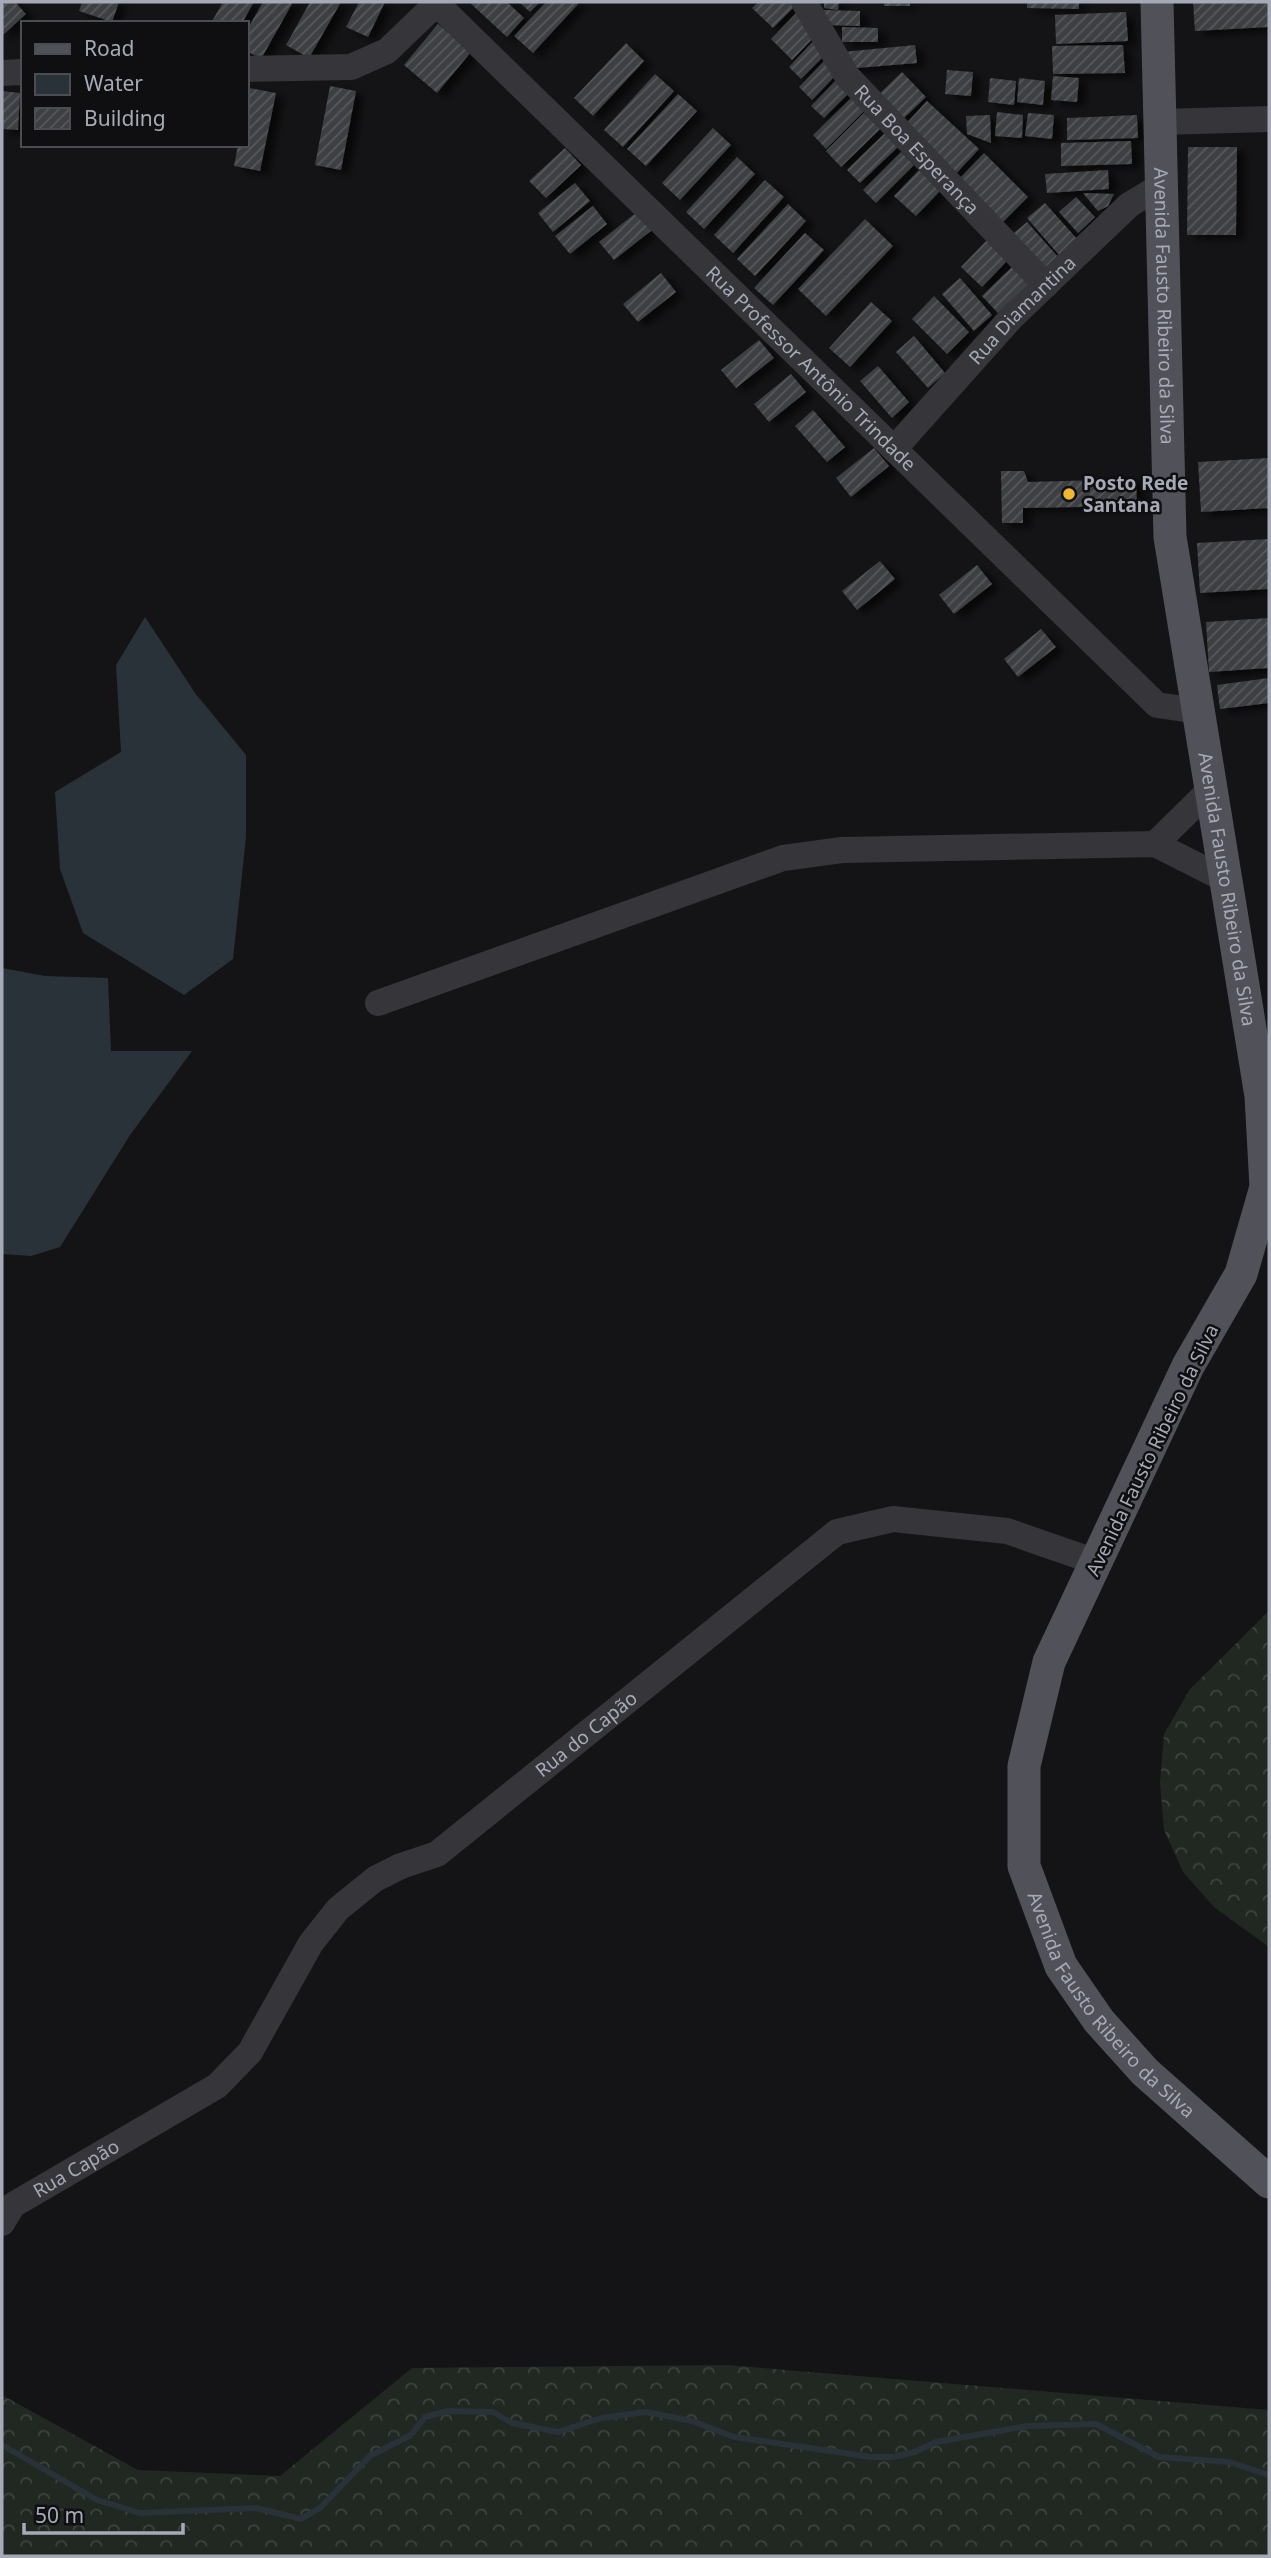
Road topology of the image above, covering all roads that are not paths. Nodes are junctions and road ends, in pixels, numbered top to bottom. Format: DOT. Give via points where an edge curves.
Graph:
graph roads {
  1 [pos="437,2"];
  2 [pos="804,2"];
  3 [pos="1157,2"];
  4 [pos="248,69"];
  5 [pos="21,72"];
  6 [pos="2,73"];
  7 [pos="1269,119"];
  8 [pos="1160,122"];
  9 [pos="1162,185"];
  10 [pos="1046,285"];
  11 [pos="894,449"];
  12 [pos="1198,711"];
  13 [pos="1211,789"];
  14 [pos="1155,844"];
  15 [pos="1226,880"];
  16 [pos="378,1003"];
  17 [pos="1096,1562"];
  18 [pos="159,2120"];
  19 [pos="1269,2182"];
  20 [pos="2,2224"];
  1 -- 4 [label="street" via="387,51 351,68"];
  1 -- 11 [label="street, Rua Professor Antônio Trindade"];
  2 -- 10 [label="street, Rua Boa Esperança" via="847,76"];
  3 -- 8 [label="main road, Avenida Fausto Ribeiro da Silva"];
  5 -- 6 [label="street"];
  7 -- 8 [label="street"];
  8 -- 9 [label="main road, Avenida Fausto Ribeiro da Silva"];
  9 -- 10 [label="street, Rua Diamantina" via="1129,205"];
  9 -- 12 [label="main road, Avenida Fausto Ribeiro da Silva" via="1170,537"];
  10 -- 11 [label="street, Rua Diamantina"];
  11 -- 12 [label="street, Rua Professor Antônio Trindade" via="1157,705"];
  12 -- 13 [label="main road, Avenida Fausto Ribeiro da Silva"];
  13 -- 14 [label="street"];
  13 -- 15 [label="main road, Avenida Fausto Ribeiro da Silva"];
  14 -- 15 [label="street"];
  14 -- 16 [label="street" via="842,850 783,858"];
  15 -- 17 [label="main road, Avenida Fausto Ribeiro da Silva" via="1261,1096 1266,1186 1241,1274 1188,1366"];
  17 -- 18 [label="street, Rua do Capão" via="1007,1531 893,1519 837,1532 437,1854 376,1879 338,1909 311,1943 250,2052 217,2086"];
  17 -- 19 [label="main road, Avenida Fausto Ribeiro da Silva" via="1049,1662 1024,1766 1024,1866 1061,1966 1099,2021 1145,2072"];
  18 -- 20 [label="street, Rua Capão" via="13,2205"];
}
